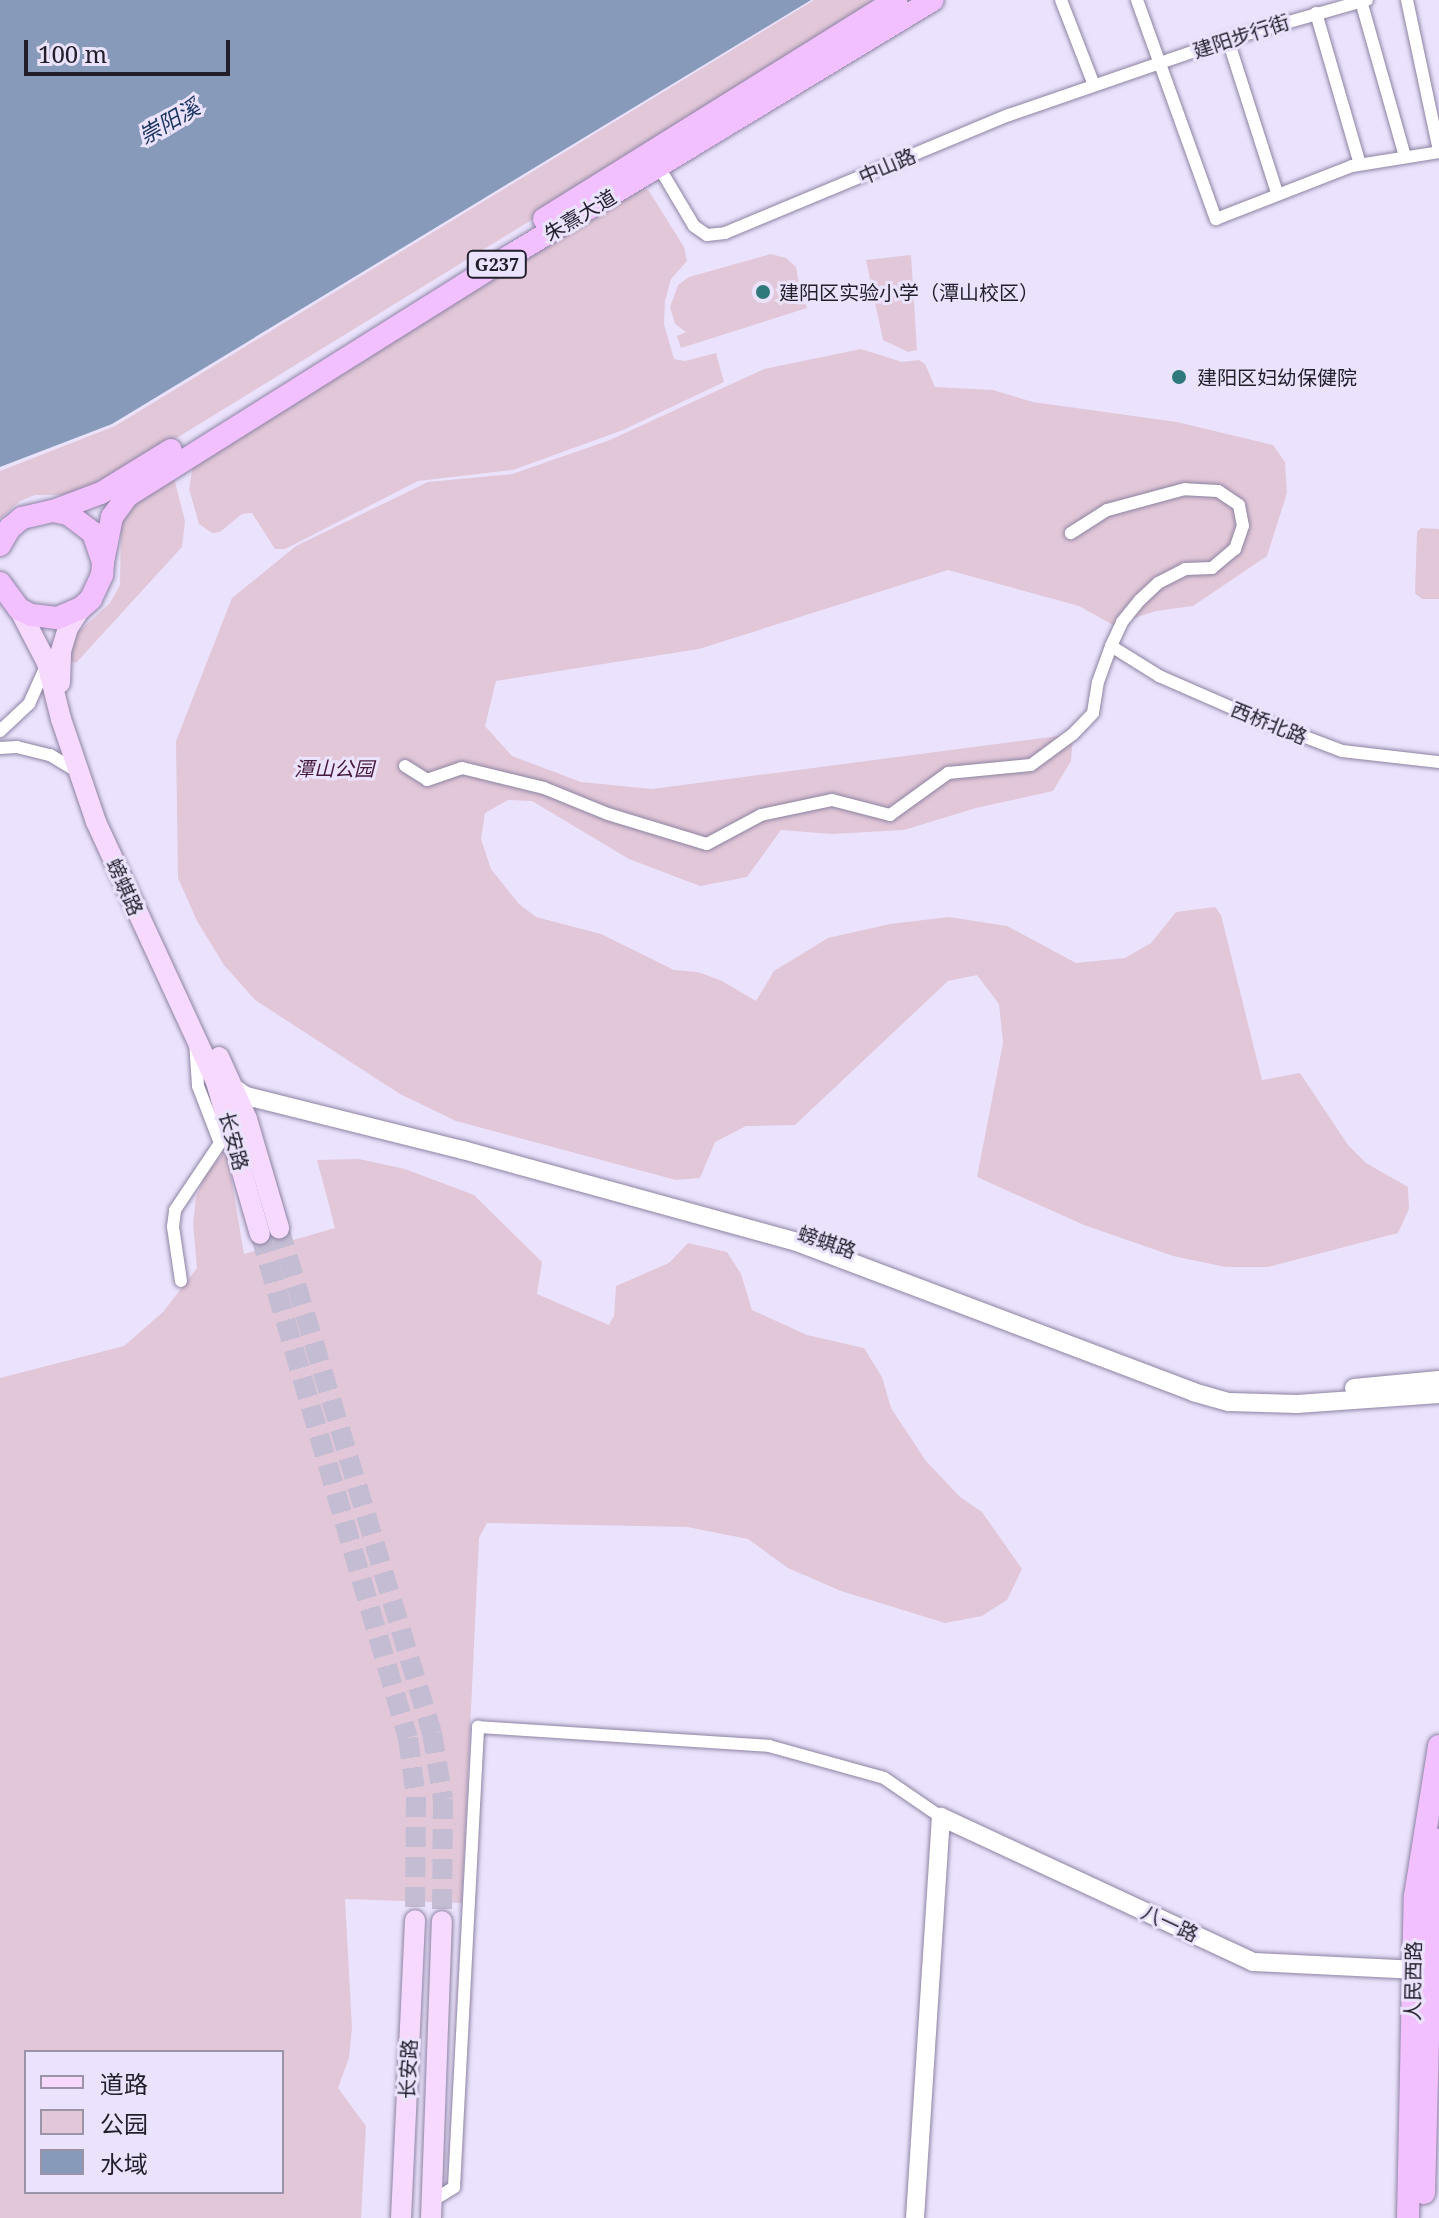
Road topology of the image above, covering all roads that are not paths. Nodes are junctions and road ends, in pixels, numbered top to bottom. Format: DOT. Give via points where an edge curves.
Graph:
graph roads {
  1 [pos="896,0"];
  2 [pos="933,0"];
  3 [pos="1061,0"];
  4 [pos="1137,0"];
  5 [pos="1407,0"];
  6 [pos="1364,1"];
  7 [pos="1316,13"];
  8 [pos="1228,40"];
  9 [pos="1162,62"];
  10 [pos="1094,85"];
  11 [pos="1439,152"];
  12 [pos="1405,156"];
  13 [pos="654,160"];
  14 [pos="1360,164"];
  15 [pos="1277,193"];
  16 [pos="53,511"];
  17 [pos="1071,533"];
  18 [pos="0,543"];
  19 [pos="103,562"];
  20 [pos="0,583"];
  21 [pos="11,606"];
  22 [pos="81,608"];
  23 [pos="1111,646"];
  24 [pos="47,663"];
  25 [pos="64,718"];
  26 [pos="0,731"];
  27 [pos="0,748"];
  28 [pos="1439,762"];
  29 [pos="405,766"];
  30 [pos="78,772"];
  31 [pos="207,1047"];
  32 [pos="267,1103"];
  33 [pos="245,1144"];
  34 [pos="269,1231"];
  35 [pos="181,1281"];
  36 [pos="1439,1380"];
  37 [pos="1439,1394"];
  38 [pos="1439,1746"];
  39 [pos="941,1817"];
  40 [pos="1439,1839"];
  41 [pos="415,1920"];
  42 [pos="442,1921"];
  43 [pos="1414,1970"];
  44 [pos="432,2209"];
  45 [pos="401,2218"];
  46 [pos="915,2218"];
  47 [pos="1408,2218"];
  48 [pos="1423,2218"];
  1 -- 13 [label="highway, 朱熹大道 / G237"];
  2 -- 13 [label="highway, 朱熹大道 / G237"];
  3 -- 10 [label="street"];
  4 -- 9 [label="street"];
  5 -- 11 [label="street"];
  6 -- 7 [label="street, 建阳步行街"];
  6 -- 12 [label="street"];
  7 -- 8 [label="street, 建阳步行街"];
  7 -- 14 [label="street"];
  8 -- 9 [label="street, 建阳步行街"];
  8 -- 15 [label="street"];
  9 -- 10 [label="street, 中山路"];
  9 -- 15 [label="street" via="1216,219"];
  10 -- 13 [label="street, 中山路" via="715,235 694,226"];
  11 -- 12 [label="street"];
  12 -- 14 [label="street"];
  13 -- 16 [label="highway, 朱熹大道 / G237" via="121,481"];
  13 -- 19 [label="highway, 朱熹大道 / G237" via="127,496 112,517"];
  14 -- 15 [label="street"];
  16 -- 18 [label="highway, G237" via="22,518"];
  16 -- 19 [label="highway" via="82,522 93,533"];
  17 -- 23 [label="street" via="1107,510 1185,489 1218,491 1239,505 1243,526 1235,549 1212,568 1185,569 1158,583 1122,622"];
  19 -- 22 [label="highway, G237" via="98,588"];
  20 -- 21 [label="highway"];
  21 -- 22 [label="highway" via="57,618"];
  21 -- 24 [label="main road"];
  22 -- 25 [label="main road" via="61,651"];
  23 -- 28 [label="street, 西桥北路" via="1159,676 1342,751"];
  23 -- 29 [label="street" via="1093,713 1073,734 1031,765 948,773 890,815 832,800 761,815 707,844 544,788 462,768 427,780"];
  24 -- 25 [label="main road"];
  24 -- 26 [label="street" via="29,704"];
  25 -- 30 [label="main road, 螃蜞路"];
  25 -- 31 [label="main road" via="127,878"];
  27 -- 30 [label="street" via="50,755"];
  30 -- 31 [label="main road, 螃蜞路" via="143,929"];
  31 -- 32 [label="main road, 螃蜞路"];
  31 -- 32 [label="main road, 长安路" via="236,1090"];
  31 -- 33 [label="main road, 长安路"];
  31 -- 35 [label="street" via="194,1056 198,1086 220,1143 175,1210"];
  32 -- 33 [label="main road, 长安路"];
  32 -- 33 [label="main road" via="271,1109 261,1115"];
  32 -- 36 [label="main road, 螃蜞路" via="743,1214 1218,1388 1303,1393"];
  32 -- 37 [label="main road" via="463,1150 797,1242 1229,1402 1297,1404"];
  33 -- 34 [label="main road, 长安路"];
  38 -- 43 [label="highway, 人民西路" via="1415,1896"];
  39 -- 43 [label="main road, 八一路" via="1253,1962"];
  39 -- 44 [label="street" via="884,1778 769,1746 478,1727 454,2187"];
  39 -- 46 [label="main road"];
  40 -- 48 [label="highway, 人民西路" via="1432,1897"];
  41 -- 45 [label="main road, 长安路"];
  42 -- 44 [label="main road, 长安路"];
  43 -- 47 [label="highway, 人民西路"];
}
